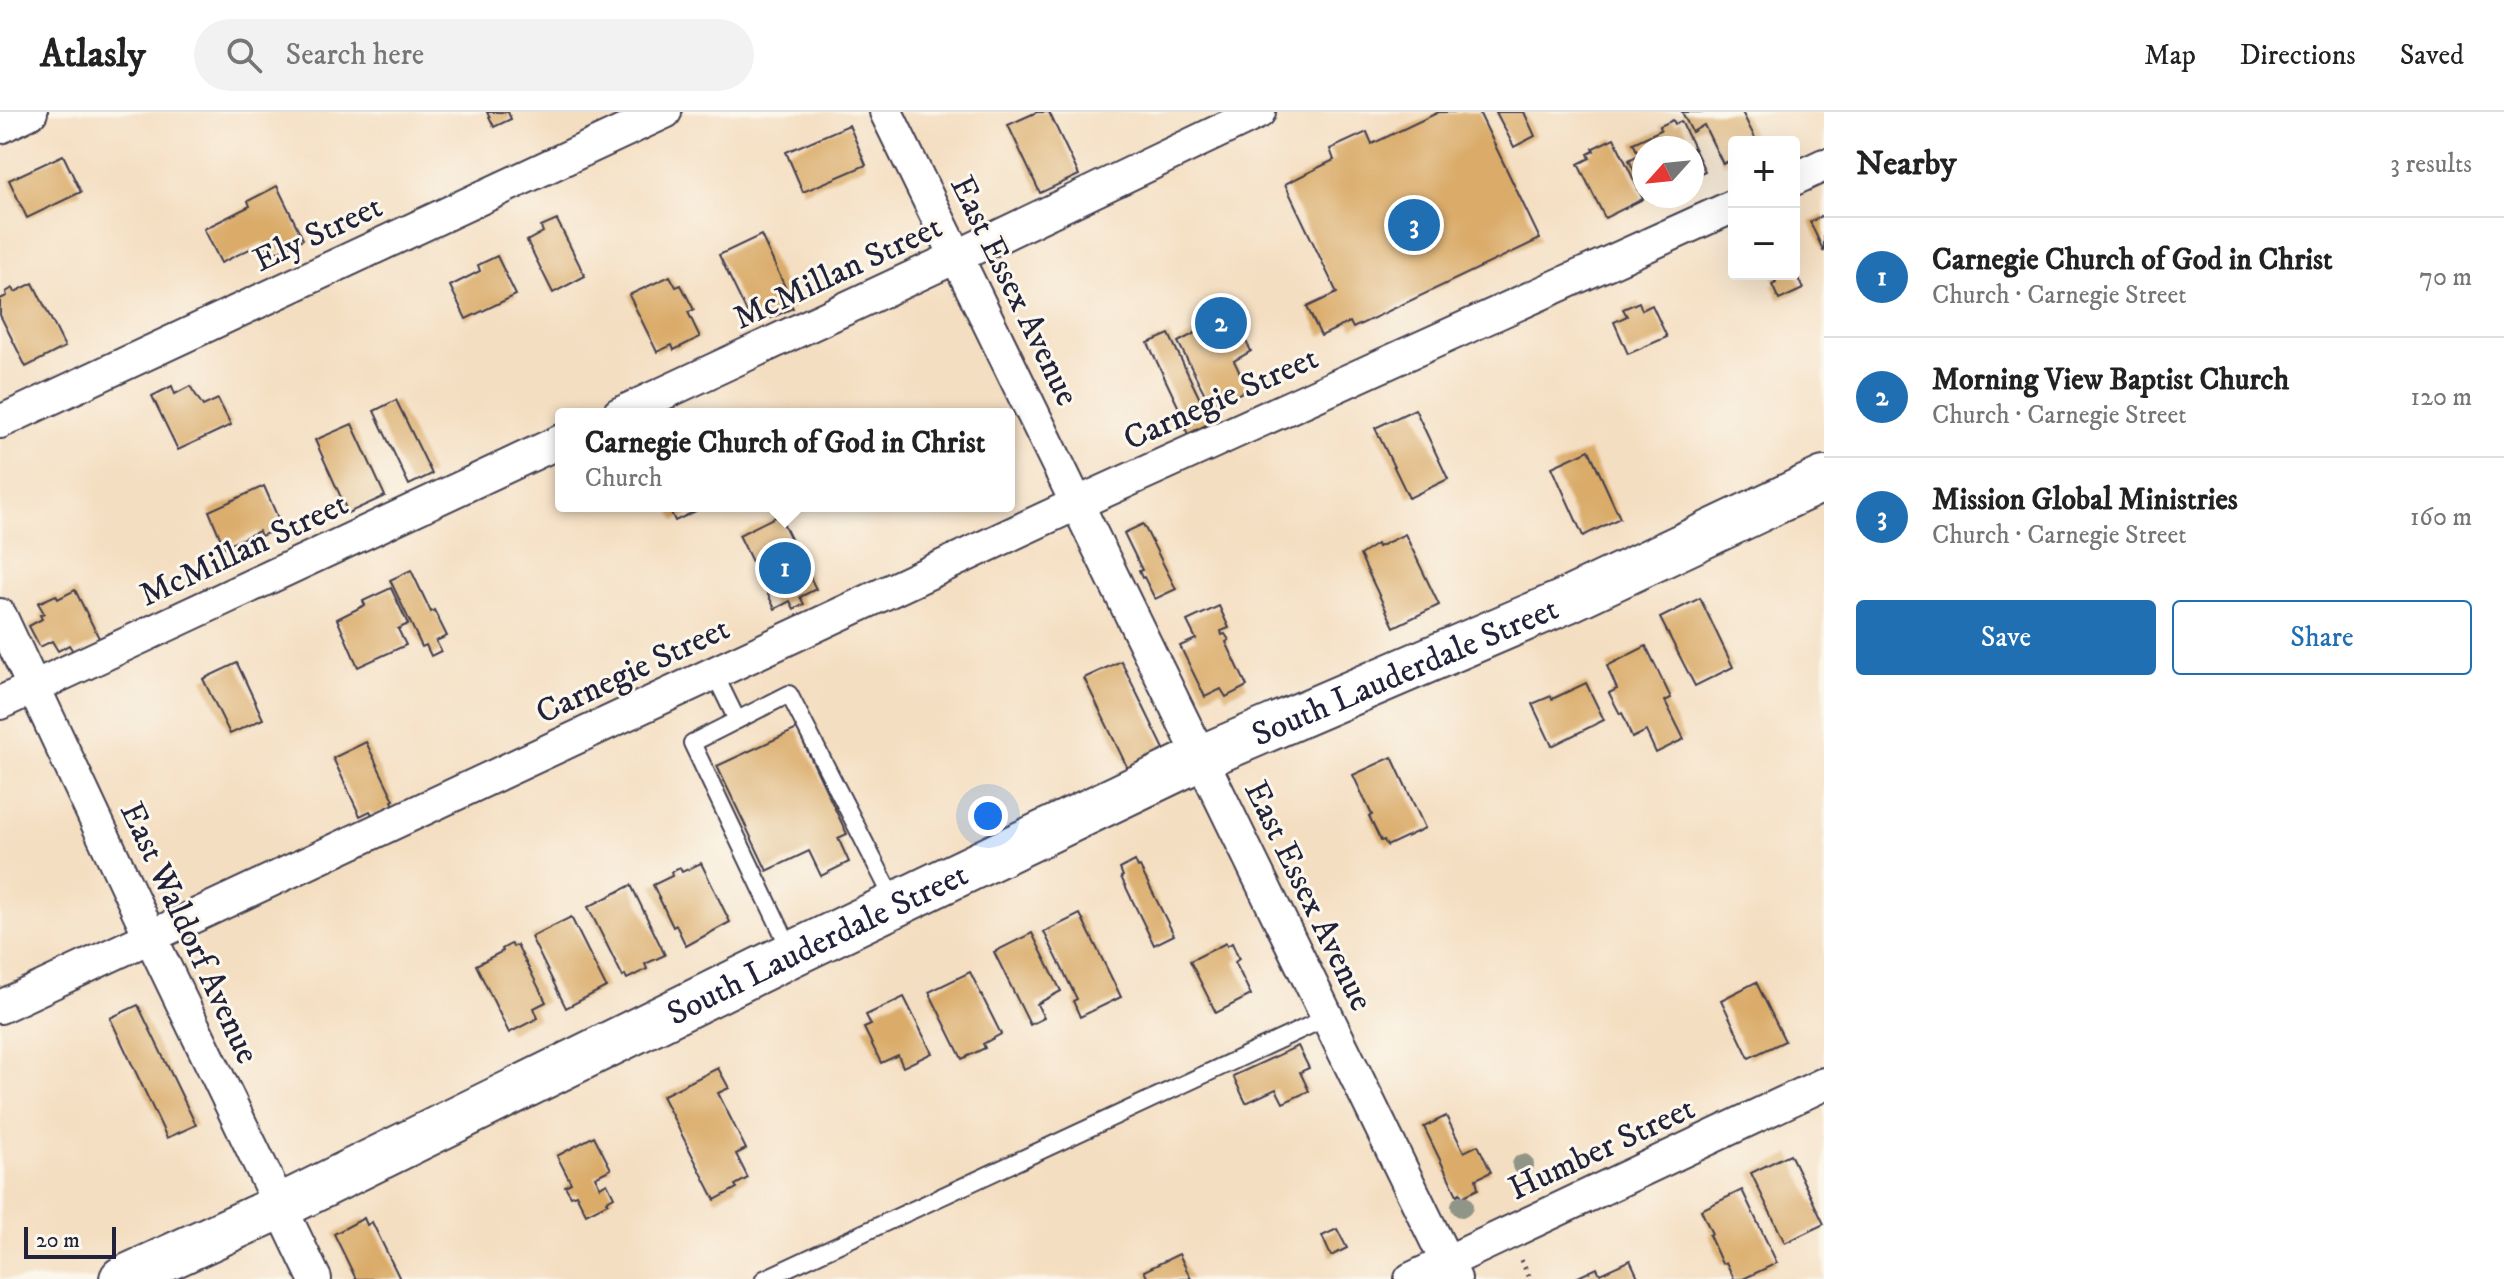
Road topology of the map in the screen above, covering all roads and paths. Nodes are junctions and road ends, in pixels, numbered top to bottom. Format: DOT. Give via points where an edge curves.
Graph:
graph roads {
  1 [pos="31,112"];
  2 [pos="665,112"];
  3 [pos="886,112"];
  4 [pos="1259,112"];
  5 [pos="0,127"];
  6 [pos="1824,165"];
  7 [pos="1800,176"];
  8 [pos="1730,208"];
  9 [pos="956,257"];
  10 [pos="632,408"];
  11 [pos="0,422"];
  12 [pos="555,444"];
  13 [pos="1824,479"];
  14 [pos="1078,503"];
  15 [pos="0,615"];
  16 [pos="714,673"];
  17 [pos="35,686"];
  18 [pos="0,703"];
  19 [pos="737,720"];
  20 [pos="1200,758"];
  21 [pos="896,904"];
  22 [pos="150,936"];
  23 [pos="792,954"];
  24 [pos="0,1007"];
  25 [pos="1328,1017"];
  26 [pos="1824,1084"];
  27 [pos="279,1207"];
  28 [pos="1521,1260"];
  29 [pos="1452,1270"];
  30 [pos="1529,1276"];
  31 [pos="122,1279"];
  32 [pos="315,1279"];
  33 [pos="764,1279"];
  34 [pos="1411,1279"];
  1 -- 5 [label="street"];
  2 -- 11 [label="street, Ely Street"];
  3 -- 9 [label="street, East Essex Avenue"];
  4 -- 9 [label="street, McMillan Street"];
  6 -- 7 [label="street"];
  8 -- 14 [label="street, Carnegie Street"];
  9 -- 10 [label="street, McMillan Street"];
  9 -- 14 [label="street, East Essex Avenue"];
  12 -- 17 [label="street, McMillan Street"];
  13 -- 20 [label="street, South Lauderdale Street" via="1566,601"];
  14 -- 16 [label="street, Carnegie Street"];
  14 -- 20 [label="street, East Essex Avenue"];
  15 -- 17 [label="street, East Waldorf Avenue"];
  16 -- 19 [label="lane"];
  16 -- 22 [label="street, Carnegie Street"];
  17 -- 18 [label="street, McMillan Street"];
  17 -- 22 [label="street, East Waldorf Avenue"];
  19 -- 21 [label="lane" via="789,694"];
  19 -- 23 [label="lane" via="692,743"];
  20 -- 21 [label="street, South Lauderdale Street"];
  20 -- 25 [label="street, East Essex Avenue"];
  21 -- 23 [label="street, South Lauderdale Street"];
  22 -- 24 [label="street, Carnegie Street"];
  22 -- 27 [label="street, East Waldorf Avenue"];
  23 -- 27 [label="street, South Lauderdale Street"];
  25 -- 29 [label="street, East Essex Avenue"];
  25 -- 33 [label="lane"];
  26 -- 29 [label="street, Humber Street"];
  27 -- 31 [label="street, South Lauderdale Street"];
  27 -- 32 [label="street, East Waldorf Avenue"];
  28 -- 30 [label="path"];
  29 -- 34 [label="street, Humber Street"];
}
